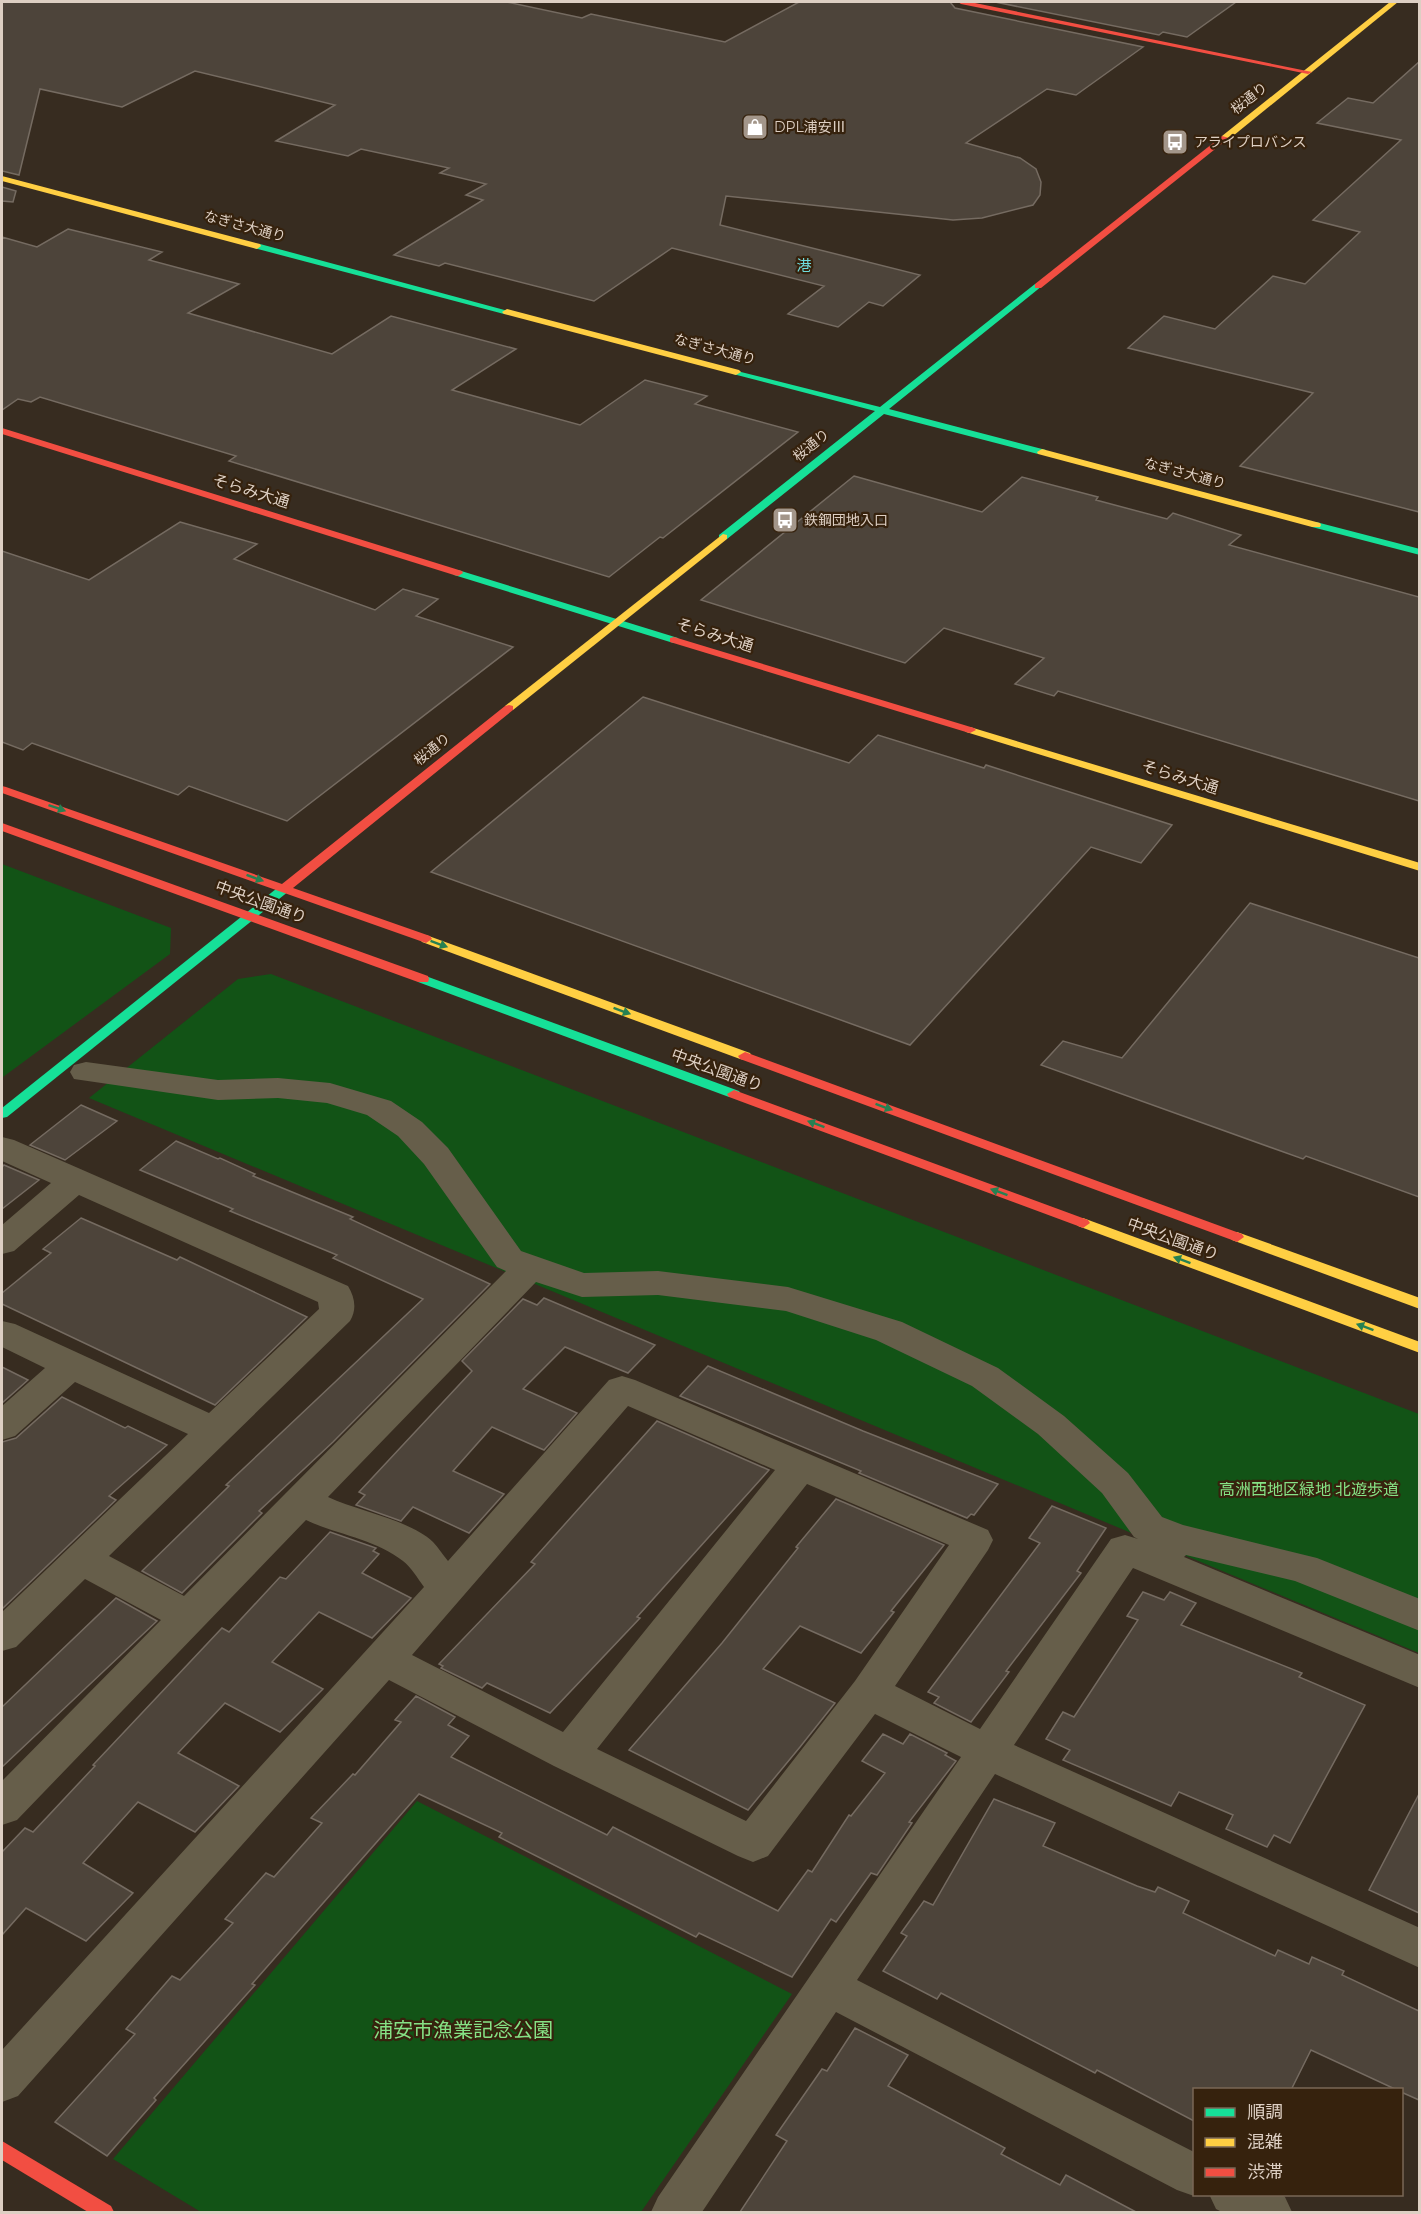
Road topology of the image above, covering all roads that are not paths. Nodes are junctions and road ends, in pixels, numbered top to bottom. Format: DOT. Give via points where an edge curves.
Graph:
graph roads {
  1 [pos="961,2"];
  2 [pos="1394,2"];
  3 [pos="1308,72"];
  4 [pos="2,179"];
  5 [pos="882,410"];
  6 [pos="2,431"];
  7 [pos="1419,552"];
  8 [pos="616,622"];
  9 [pos="2,789"];
  10 [pos="2,827"];
  11 [pos="1419,867"];
  12 [pos="283,888"];
  13 [pos="250,915"];
  14 [pos="86,1072"];
  15 [pos="2,1114"];
  16 [pos="2,1148"];
  17 [pos="75,1181"];
  18 [pos="2,1243"];
  19 [pos="531,1266"];
  20 [pos="1419,1304"];
  21 [pos="2,1333"];
  22 [pos="1419,1348"];
  23 [pos="71,1365"];
  24 [pos="2,1428"];
  25 [pos="214,1431"];
  26 [pos="800,1466"];
  27 [pos="302,1501"];
  28 [pos="1168,1551"];
  29 [pos="81,1560"];
  30 [pos="447,1588"];
  31 [pos="1419,1616"];
  32 [pos="189,1617"];
  33 [pos="2,1636"];
  34 [pos="384,1659"];
  35 [pos="1419,1672"];
  36 [pos="869,1692"];
  37 [pos="988,1752"];
  38 [pos="569,1754"];
  39 [pos="2,1808"];
  40 [pos="1419,1949"];
  41 [pos="829,1987"];
  42 [pos="2,2082"];
  43 [pos="2,2150"];
  44 [pos="1193,2174"];
  45 [pos="1237,2196"];
  46 [pos="104,2212"];
  47 [pos="675,2212"];
  48 [pos="1268,2212"];
  1 -- 3 [label="street"];
  2 -- 3 [label="street, 桜通り"];
  3 -- 5 [label="street, 桜通り"];
  4 -- 5 [label="street, なぎさ大通り"];
  5 -- 7 [label="street, なぎさ大通り"];
  5 -- 8 [label="street, 桜通り"];
  6 -- 8 [label="street, そらみ大通"];
  8 -- 11 [label="street, そらみ大通"];
  8 -- 12 [label="street, 桜通り"];
  9 -- 12 [label="street, 中央公園通り, one-way"];
  10 -- 13 [label="street, 中央公園通り"];
  12 -- 13 [label="street, 桜通り"];
  12 -- 20 [label="street, 中央公園通り, one-way"];
  13 -- 15 [label="street, 桜通り"];
  22 -- 13 [label="street, 中央公園通り, one-way"];
  14 -- 19 [label="street" via="218,1090 278,1088 330,1093 379,1108 410,1129 436,1156 509,1259"];
  16 -- 17 [label="street"];
  17 -- 18 [label="street"];
  17 -- 25 [label="street" via="335,1295 337,1312"];
  19 -- 27 [label="street"];
  19 -- 28 [label="street" via="582,1285 658,1283 788,1299 889,1331 985,1377 1051,1425 1115,1483"];
  21 -- 23 [label="street"];
  23 -- 24 [label="street"];
  23 -- 25 [label="street"];
  25 -- 29 [label="street"];
  26 -- 30 [label="street" via="622,1389"];
  26 -- 36 [label="street" via="974,1540"];
  26 -- 38 [label="street"];
  27 -- 30 [label="street" via="337,1518 382,1531 418,1551"];
  27 -- 32 [label="street"];
  28 -- 31 [label="street" via="1303,1568"];
  28 -- 35 [label="street"];
  28 -- 37 [label="street" via="1125,1549"];
  29 -- 32 [label="street"];
  29 -- 33 [label="street"];
  30 -- 34 [label="street"];
  32 -- 39 [label="street"];
  34 -- 38 [label="street"];
  34 -- 42 [label="street"];
  36 -- 37 [label="street"];
  36 -- 38 [label="street" via="753,1844"];
  37 -- 40 [label="street"];
  37 -- 41 [label="street"];
  41 -- 44 [label="street"];
  41 -- 47 [label="street"];
  43 -- 46 [label="street"];
  45 -- 48 [label="street"];
}
